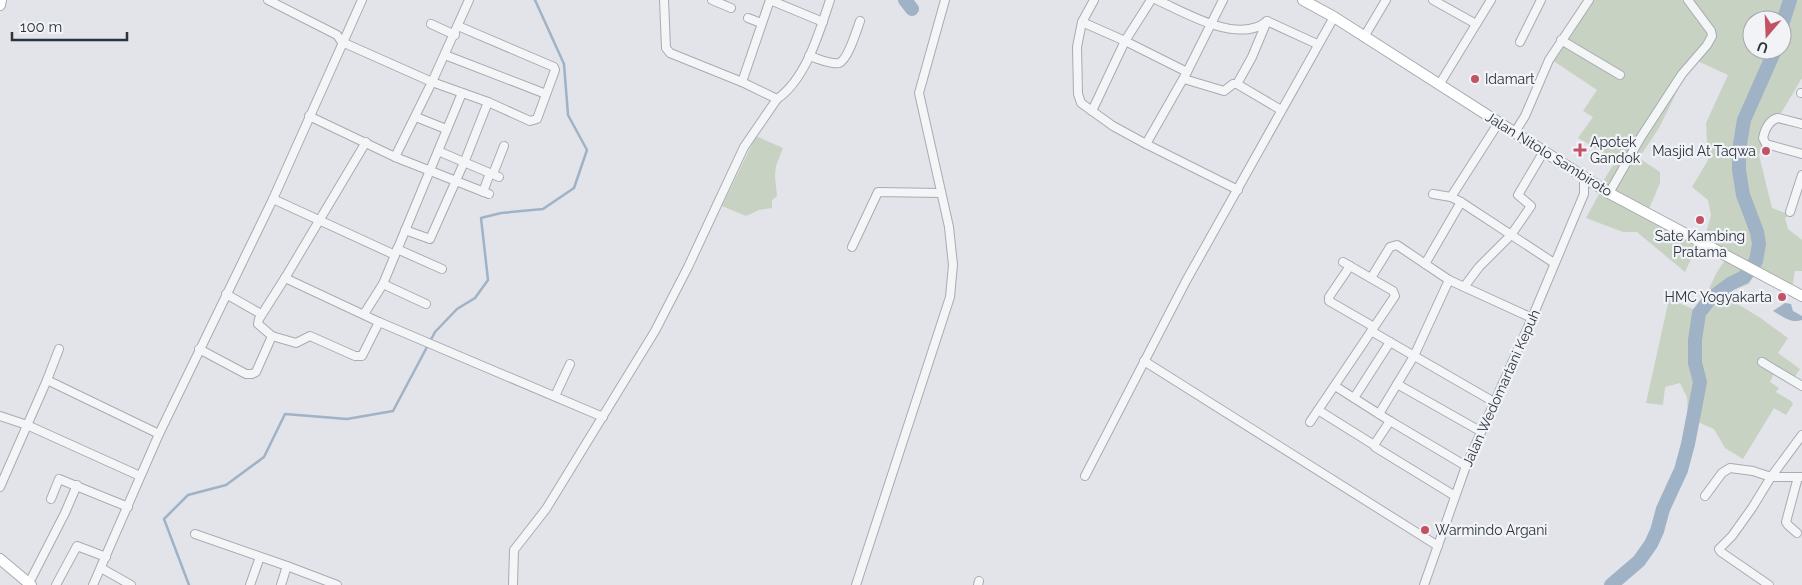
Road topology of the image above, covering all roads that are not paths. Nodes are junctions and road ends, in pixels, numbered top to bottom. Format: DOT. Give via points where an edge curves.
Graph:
graph roads {
  1 [pos="1,0"];
  2 [pos="268,0"];
  3 [pos="362,0"];
  4 [pos="469,0"];
  5 [pos="664,0"];
  6 [pos="712,0"];
  7 [pos="770,0"];
  8 [pos="830,0"];
  9 [pos="945,0"];
  10 [pos="1094,0"];
  11 [pos="1151,0"];
  12 [pos="1157,0"];
  13 [pos="1222,0"];
  14 [pos="1303,0"];
  15 [pos="1386,0"];
  16 [pos="1433,0"];
  17 [pos="1491,0"];
  18 [pos="1541,0"];
  19 [pos="1589,0"];
  20 [pos="1688,0"];
  21 [pos="0,5"];
  22 [pos="731,8"];
  23 [pos="1334,17"];
  24 [pos="748,18"];
  25 [pos="860,20"];
  26 [pos="1267,21"];
  27 [pos="822,22"];
  28 [pos="1082,22"];
  29 [pos="761,23"];
  30 [pos="431,24"];
  31 [pos="1211,24"];
  32 [pos="1476,24"];
  33 [pos="458,26"];
  34 [pos="454,35"];
  35 [pos="1364,37"];
  36 [pos="1561,40"];
  37 [pos="1125,41"];
  38 [pos="342,42"];
  39 [pos="1520,42"];
  40 [pos="1317,44"];
  41 [pos="445,55"];
  42 [pos="808,56"];
  43 [pos="1185,75"];
  44 [pos="1620,75"];
  45 [pos="432,82"];
  46 [pos="742,82"];
  47 [pos="1237,84"];
  48 [pos="1439,85"];
  49 [pos="462,93"];
  50 [pos="546,94"];
  51 [pos="777,99"];
  52 [pos="488,102"];
  53 [pos="1281,110"];
  54 [pos="1092,111"];
  55 [pos="309,116"];
  56 [pos="416,117"];
  57 [pos="1499,122"];
  58 [pos="1802,124"];
  59 [pos="446,129"];
  60 [pos="1515,132"];
  61 [pos="366,142"];
  62 [pos="1146,144"];
  63 [pos="504,146"];
  64 [pos="438,151"];
  65 [pos="1544,151"];
  66 [pos="1802,154"];
  67 [pos="395,157"];
  68 [pos="464,162"];
  69 [pos="429,170"];
  70 [pos="494,174"];
  71 [pos="1802,175"];
  72 [pos="1584,177"];
  73 [pos="456,181"];
  74 [pos="1598,186"];
  75 [pos="1238,190"];
  76 [pos="1609,192"];
  77 [pos="941,193"];
  78 [pos="1433,194"];
  79 [pos="1584,194"];
  80 [pos="1451,197"];
  81 [pos="273,199"];
  82 [pos="1461,202"];
  83 [pos="1790,212"];
  84 [pos="320,220"];
  85 [pos="405,230"];
  86 [pos="1511,235"];
  87 [pos="852,247"];
  88 [pos="396,252"];
  89 [pos="1554,263"];
  90 [pos="1425,264"];
  91 [pos="442,269"];
  92 [pos="285,278"];
  93 [pos="1371,278"];
  94 [pos="1449,280"];
  95 [pos="383,284"];
  96 [pos="1464,287"];
  97 [pos="226,294"];
  98 [pos="1802,296"];
  99 [pos="426,304"];
  100 [pos="261,314"];
  101 [pos="364,314"];
  102 [pos="1532,318"];
  103 [pos="379,322"];
  104 [pos="1372,329"];
  105 [pos="272,336"];
  106 [pos="1390,342"];
  107 [pos="59,349"];
  108 [pos="199,349"];
  109 [pos="1414,356"];
  110 [pos="1144,361"];
  111 [pos="1762,362"];
  112 [pos="570,364"];
  113 [pos="47,380"];
  114 [pos="1397,384"];
  115 [pos="1335,386"];
  116 [pos="1802,386"];
  117 [pos="555,396"];
  118 [pos="1354,398"];
  119 [pos="1494,402"];
  120 [pos="1318,410"];
  121 [pos="1379,414"];
  122 [pos="0,416"];
  123 [pos="603,416"];
  124 [pos="1390,421"];
  125 [pos="1310,422"];
  126 [pos="27,425"];
  127 [pos="1480,431"];
  128 [pos="159,434"];
  129 [pos="1802,435"];
  130 [pos="1374,445"];
  131 [pos="1466,466"];
  132 [pos="140,476"];
  133 [pos="1085,476"];
  134 [pos="1771,477"];
  135 [pos="1800,477"];
  136 [pos="0,486"];
  137 [pos="77,486"];
  138 [pos="1455,496"];
  139 [pos="1705,496"];
  140 [pos="51,499"];
  141 [pos="128,507"];
  142 [pos="1797,533"];
  143 [pos="195,534"];
  144 [pos="1438,546"];
  145 [pos="106,557"];
  146 [pos="260,557"];
  147 [pos="0,559"];
  148 [pos="288,566"];
  149 [pos="101,568"];
  150 [pos="30,584"];
  151 [pos="56,585"];
  152 [pos="93,585"];
  153 [pos="131,585"];
  154 [pos="250,585"];
  155 [pos="281,585"];
  156 [pos="337,585"];
  157 [pos="513,585"];
  158 [pos="856,585"];
  159 [pos="1424,585"];
  160 [pos="1769,585"];
  1 -- 21 [label="street"];
  2 -- 38 [label="street" via="337,35"];
  3 -- 38 [label="street"];
  4 -- 33 [label="street"];
  5 -- 46 [label="street" via="666,48 670,53"];
  6 -- 22 [label="street"];
  7 -- 27 [label="street"];
  7 -- 29 [label="street"];
  8 -- 27 [label="street"];
  9 -- 77 [label="street" via="919,93"];
  10 -- 28 [label="street"];
  11 -- 37 [label="street"];
  12 -- 31 [label="street"];
  13 -- 31 [label="street"];
  14 -- 23 [label="street, Jalan Nitolo Sambiroto"];
  15 -- 35 [label="street"];
  16 -- 32 [label="street"];
  17 -- 32 [label="street"];
  18 -- 39 [label="street"];
  19 -- 36 [label="street"];
  20 -- 76 [label="street" via="1711,31 1710,39 1682,74"];
  23 -- 35 [label="street, Jalan Nitolo Sambiroto"];
  23 -- 40 [label="street"];
  24 -- 29 [label="street"];
  25 -- 42 [label="street" via="842,62"];
  26 -- 31 [label="street" via="1258,27 1233,30"];
  26 -- 40 [label="street"];
  26 -- 47 [label="street"];
  27 -- 42 [label="street"];
  28 -- 37 [label="street"];
  28 -- 54 [label="street" via="1077,47 1077,88 1081,103"];
  29 -- 46 [label="street"];
  30 -- 34 [label="street"];
  31 -- 43 [label="street"];
  32 -- 48 [label="street"];
  33 -- 34 [label="street"];
  33 -- 50 [label="street" via="554,67"];
  34 -- 41 [label="street"];
  35 -- 48 [label="street, Jalan Nitolo Sambiroto"];
  36 -- 44 [label="street"];
  36 -- 60 [label="street"];
  37 -- 43 [label="street"];
  37 -- 54 [label="street"];
  38 -- 45 [label="street"];
  38 -- 55 [label="street"];
  40 -- 53 [label="street"];
  41 -- 45 [label="street"];
  41 -- 50 [label="street"];
  42 -- 51 [label="street" via="794,84"];
  43 -- 47 [label="street" via="1224,91"];
  43 -- 62 [label="street"];
  45 -- 49 [label="street"];
  45 -- 56 [label="street"];
  46 -- 51 [label="street"];
  47 -- 53 [label="street"];
  48 -- 57 [label="street, Jalan Nitolo Sambiroto"];
  49 -- 52 [label="street"];
  49 -- 59 [label="street"];
  50 -- 52 [label="street" via="537,118 530,121"];
  51 -- 123 [label="street" via="744,147 655,332"];
  52 -- 68 [label="street"];
  53 -- 75 [label="street"];
  54 -- 62 [label="street"];
  55 -- 61 [label="street"];
  55 -- 81 [label="street"];
  56 -- 59 [label="street"];
  56 -- 67 [label="street"];
  57 -- 60 [label="street, Jalan Nitolo Sambiroto"];
  57 -- 80 [label="street"];
  58 -- 66 [label="street" via="1778,118 1772,120 1763,138 1768,144"];
  59 -- 64 [label="street"];
  60 -- 65 [label="street, Jalan Nitolo Sambiroto"];
  61 -- 67 [label="street"];
  61 -- 84 [label="street"];
  62 -- 75 [label="street"];
  63 -- 70 [label="street"];
  64 -- 68 [label="street"];
  64 -- 69 [label="street"];
  65 -- 72 [label="street, Jalan Nitolo Sambiroto"];
  65 -- 86 [label="street" via="1518,195 1531,206"];
  67 -- 69 [label="street"];
  68 -- 70 [label="street"];
  68 -- 73 [label="street"];
  69 -- 73 [label="street"];
  69 -- 85 [label="street"];
  70 -- 73 [label="street" via="486,193"];
  71 -- 83 [label="street"];
  72 -- 74 [label="street, Jalan Nitolo Sambiroto"];
  72 -- 79 [label="street, Jalan Wedomartani Kepuh"];
  73 -- 85 [label="street" via="430,239"];
  74 -- 76 [label="street, Jalan Nitolo Sambiroto"];
  74 -- 79 [label="street"];
  75 -- 110 [label="street"];
  76 -- 98 [label="street, Jalan Nitolo Sambiroto"];
  77 -- 87 [label="street" via="878,192"];
  77 -- 158 [label="street" via="953,265 950,297"];
  78 -- 80 [label="street"];
  79 -- 89 [label="street, Jalan Wedomartani Kepuh"];
  80 -- 82 [label="street"];
  81 -- 84 [label="street"];
  81 -- 97 [label="street"];
  82 -- 86 [label="street"];
  82 -- 90 [label="street"];
  84 -- 88 [label="street"];
  84 -- 92 [label="street"];
  85 -- 88 [label="street"];
  86 -- 89 [label="street"];
  86 -- 96 [label="street"];
  88 -- 91 [label="street"];
  88 -- 95 [label="street"];
  89 -- 102 [label="street, Jalan Wedomartani Kepuh"];
  90 -- 93 [label="street" via="1397,244 1390,247"];
  90 -- 94 [label="street"];
  92 -- 100 [label="street"];
  92 -- 101 [label="street"];
  93 -- 104 [label="street" via="1395,293"];
  93 -- 104 [label="street" via="1346,264 1329,301"];
  94 -- 96 [label="street"];
  94 -- 109 [label="street"];
  95 -- 99 [label="street"];
  95 -- 101 [label="street"];
  96 -- 102 [label="street"];
  97 -- 100 [label="street"];
  97 -- 108 [label="street"];
  100 -- 105 [label="street" via="258,324"];
  101 -- 103 [label="street"];
  102 -- 119 [label="street, Jalan Wedomartani Kepuh"];
  103 -- 105 [label="street" via="362,356 355,356 310,336 296,343"];
  103 -- 117 [label="street"];
  104 -- 106 [label="street"];
  104 -- 115 [label="street"];
  105 -- 108 [label="street" via="258,368 252,374 246,374"];
  106 -- 109 [label="street"];
  106 -- 118 [label="street"];
  107 -- 113 [label="street"];
  108 -- 128 [label="street"];
  109 -- 114 [label="street"];
  109 -- 119 [label="street"];
  110 -- 133 [label="street"];
  110 -- 144 [label="street"];
  111 -- 116 [label="street"];
  112 -- 117 [label="street"];
  113 -- 126 [label="street"];
  113 -- 128 [label="street"];
  114 -- 121 [label="street"];
  114 -- 127 [label="street"];
  115 -- 118 [label="street"];
  115 -- 120 [label="street"];
  117 -- 123 [label="street"];
  118 -- 121 [label="street"];
  119 -- 127 [label="street, Jalan Wedomartani Kepuh"];
  120 -- 125 [label="street"];
  120 -- 130 [label="street"];
  121 -- 124 [label="street"];
  122 -- 126 [label="street"];
  123 -- 157 [label="street" via="546,509 514,550"];
  124 -- 130 [label="street"];
  124 -- 131 [label="street"];
  126 -- 132 [label="street"];
  126 -- 136 [label="street"];
  127 -- 131 [label="street, Jalan Wedomartani Kepuh"];
  128 -- 132 [label="street"];
  129 -- 134 [label="street"];
  130 -- 138 [label="street"];
  131 -- 138 [label="street, Jalan Wedomartani Kepuh"];
  132 -- 141 [label="street"];
  134 -- 135 [label="street"];
  134 -- 139 [label="street" via="1730,468 1722,473"];
  134 -- 160 [label="street" via="1732,536 1719,549"];
  135 -- 142 [label="street" via="1786,522"];
  137 -- 140 [label="street" via="60,480"];
  137 -- 141 [label="street"];
  137 -- 150 [label="street"];
  138 -- 144 [label="street, Jalan Wedomartani Kepuh"];
  141 -- 145 [label="street"];
  143 -- 146 [label="street"];
  144 -- 159 [label="street, Jalan Wedomartani Kepuh"];
  145 -- 149 [label="street"];
  145 -- 151 [label="street" via="78,546"];
  146 -- 148 [label="street"];
  146 -- 154 [label="street"];
  147 -- 150 [label="street"];
  148 -- 155 [label="street"];
  148 -- 156 [label="street"];
  149 -- 152 [label="street"];
  149 -- 153 [label="street"];
}
